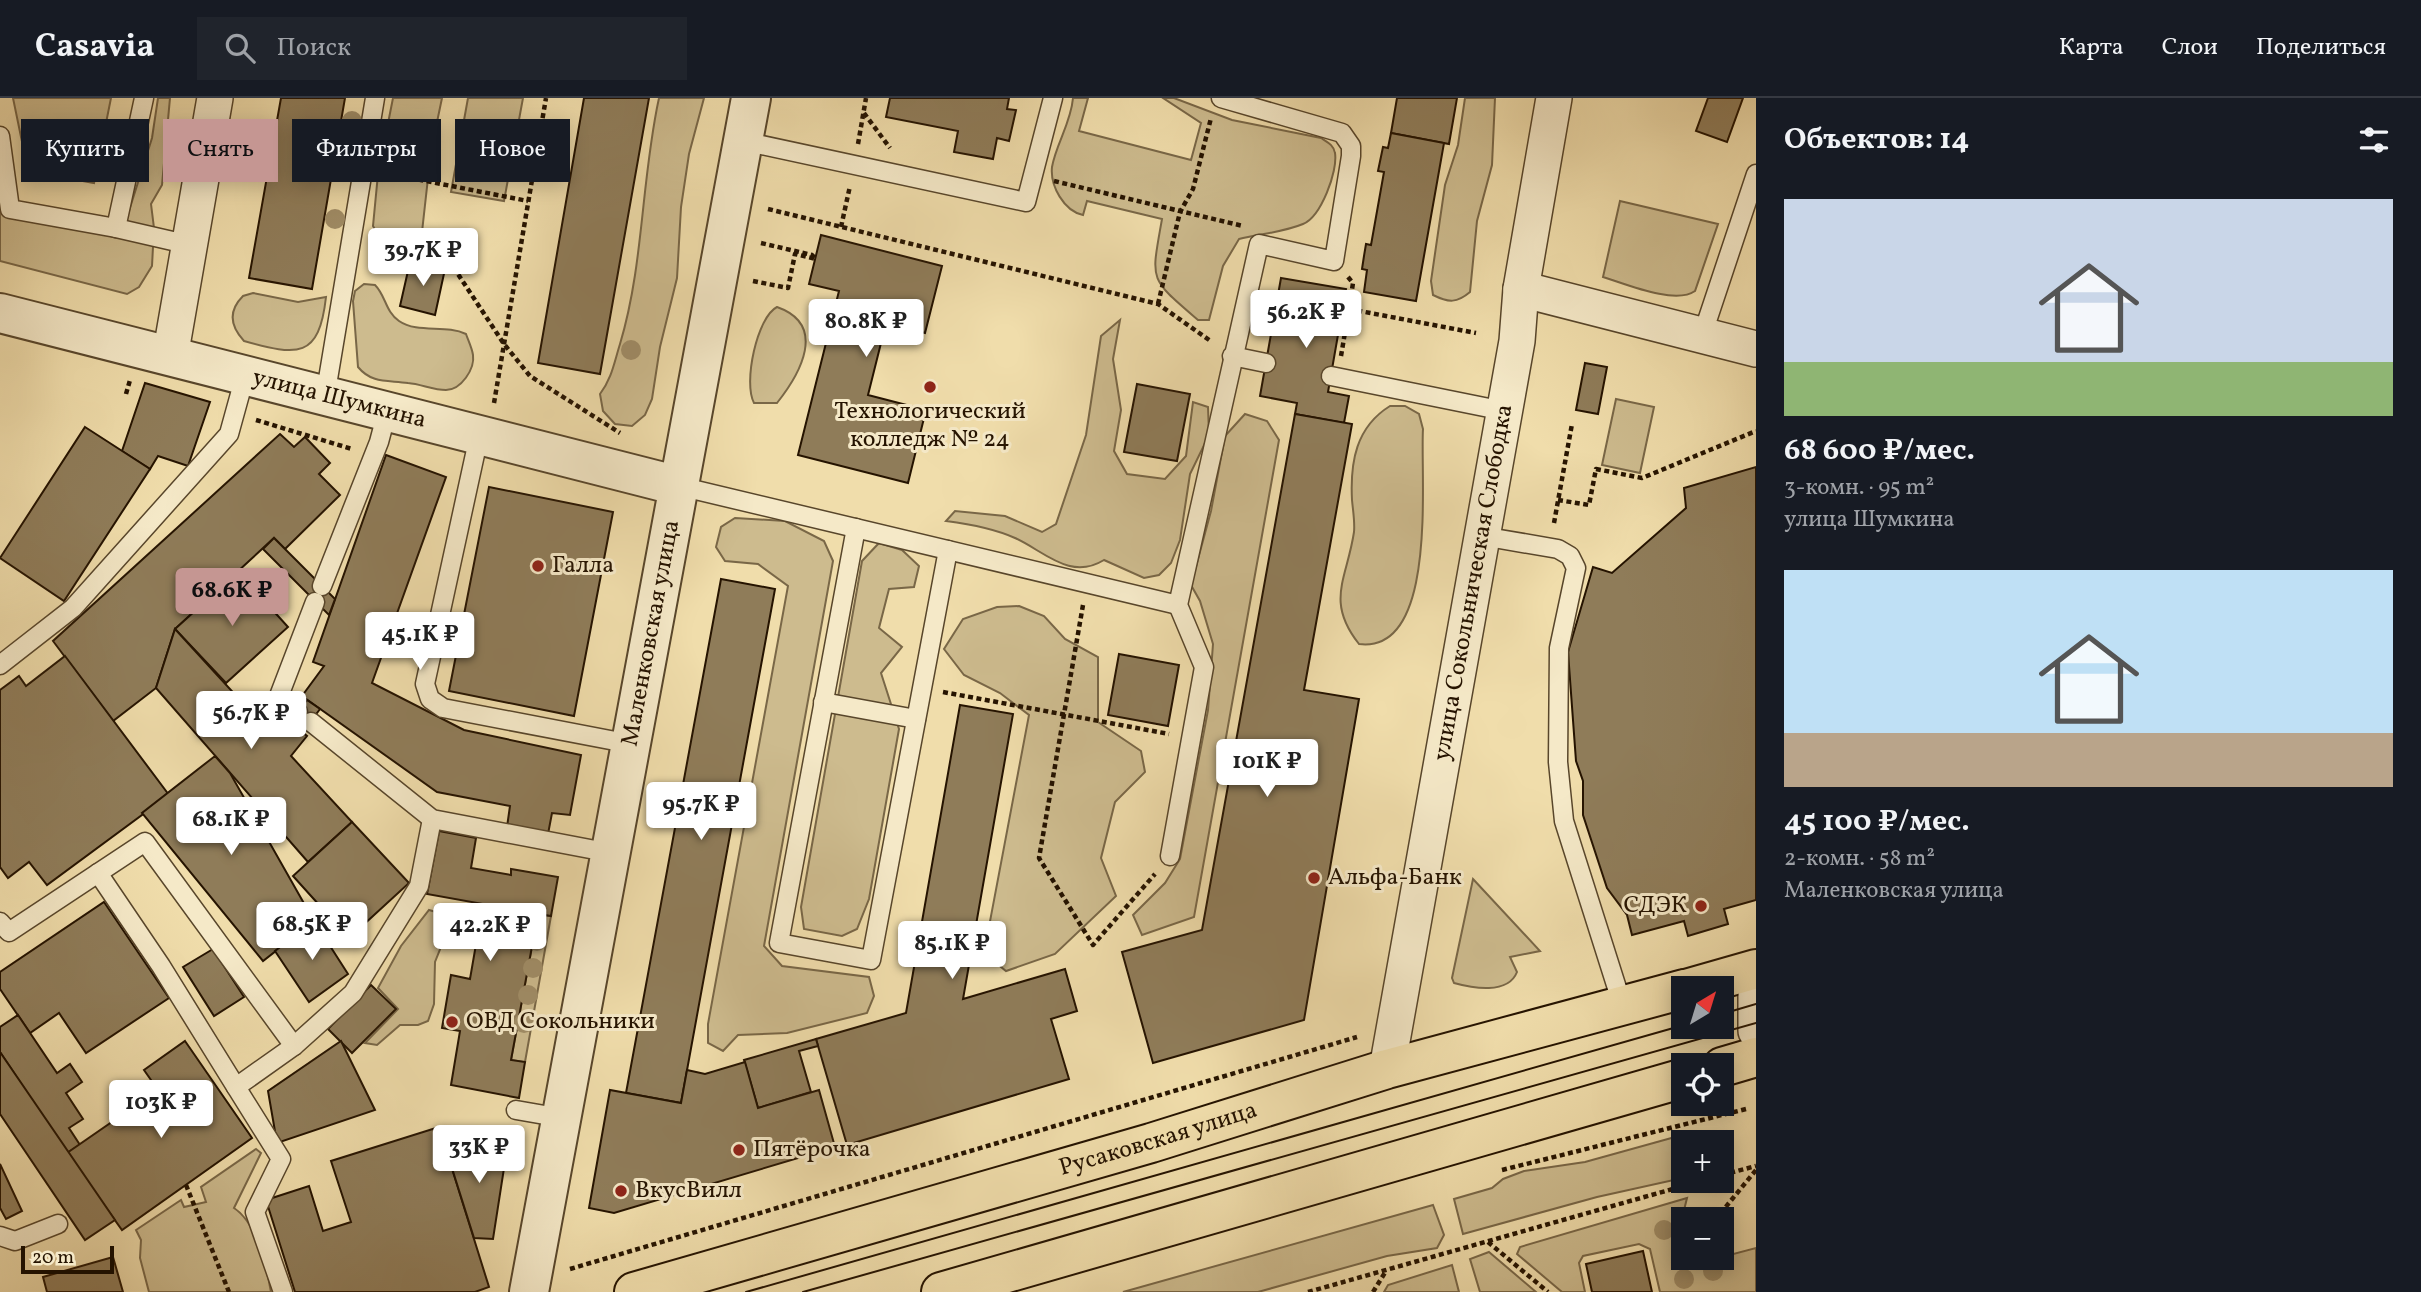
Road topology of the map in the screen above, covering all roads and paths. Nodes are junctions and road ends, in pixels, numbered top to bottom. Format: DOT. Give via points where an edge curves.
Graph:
graph roads {
  1 [pos="144,98"];
  2 [pos="215,98"];
  3 [pos="375,98"];
  4 [pos="546,98"];
  5 [pos="751,98"];
  6 [pos="1053,98"];
  7 [pos="1554,98"];
  8 [pos="1218,102"];
  9 [pos="372,119"];
  10 [pos="0,136"];
  11 [pos="743,141"];
  12 [pos="1756,174"];
  13 [pos="1033,175"];
  14 [pos="362,182"];
  15 [pos="431,182"];
  16 [pos="528,201"];
  17 [pos="768,209"];
  18 [pos="1180,212"];
  19 [pos="116,229"];
  20 [pos="352,243"];
  21 [pos="761,243"];
  22 [pos="1259,244"];
  23 [pos="190,245"];
  24 [pos="1334,261"];
  25 [pos="753,281"];
  26 [pos="1521,289"];
  27 [pos="1158,304"];
  28 [pos="1349,309"];
  29 [pos="0,313"];
  30 [pos="1476,332"];
  31 [pos="1702,335"];
  32 [pos="504,344"];
  33 [pos="1756,349"];
  34 [pos="1232,356"];
  35 [pos="170,357"];
  36 [pos="1266,363"];
  37 [pos="245,376"];
  38 [pos="1334,377"];
  39 [pos="326,397"];
  40 [pos="1504,411"];
  41 [pos="387,412"];
  42 [pos="236,414"];
  43 [pos="486,422"];
  44 [pos="1572,424"];
  45 [pos="1756,431"];
  46 [pos="624,435"];
  47 [pos="373,456"];
  48 [pos="679,486"];
  49 [pos="1558,500"];
  50 [pos="856,528"];
  51 [pos="1482,536"];
  52 [pos="1549,548"];
  53 [pos="948,550"];
  54 [pos="1087,584"];
  55 [pos="1178,605"];
  56 [pos="0,665"];
  57 [pos="922,688"];
  58 [pos="824,702"];
  59 [pos="1064,715"];
  60 [pos="916,719"];
  61 [pos="1192,738"];
  62 [pos="631,744"];
  63 [pos="432,819"];
  64 [pos="611,853"];
  65 [pos="1170,856"];
  66 [pos="98,873"];
  67 [pos="0,922"];
  68 [pos="1756,969"];
  69 [pos="1731,976"];
  70 [pos="1671,993"];
  71 [pos="1756,996"];
  72 [pos="1623,1007"];
  73 [pos="1756,1031"];
  74 [pos="1357,1037"];
  75 [pos="294,1046"];
  76 [pos="1756,1057"];
  77 [pos="1734,1063"];
  78 [pos="1387,1069"];
  79 [pos="1671,1082"];
  80 [pos="236,1087"];
  81 [pos="516,1110"];
  82 [pos="1746,1110"];
  83 [pos="562,1118"];
  84 [pos="1756,1168"];
  85 [pos="1495,1171"];
  86 [pos="1734,1173"];
  87 [pos="186,1185"];
  88 [pos="1671,1189"];
  89 [pos="1725,1207"];
  90 [pos="58,1224"];
  91 [pos="0,1236"];
  92 [pos="1487,1241"];
  93 [pos="570,1269"];
  94 [pos="1386,1270"];
  95 [pos="229,1292"];
  96 [pos="283,1292"];
  97 [pos="529,1292"];
  98 [pos="634,1292"];
  99 [pos="941,1292"];
  100 [pos="1308,1292"];
  101 [pos="1373,1292"];
  102 [pos="1548,1292"];
  1 -- 19 [label="lane"];
  2 -- 23 [label="street"];
  3 -- 9 [label="lane"];
  4 -- 16 [label="path"];
  5 -- 11 [label="street, Маленковская улица"];
  6 -- 13 [label="lane"];
  7 -- 26 [label="street, улица Сокольническая Слободка"];
  8 -- 18 [label="path" via="1193,189"];
  8 -- 24 [label="lane" via="1333,129 1348,139 1351,156"];
  10 -- 19 [label="lane" via="10,209"];
  11 -- 13 [label="lane" via="1026,202"];
  11 -- 48 [label="street, Маленковская улица"];
  12 -- 31 [label="lane"];
  13 -- 18 [label="path"];
  14 -- 20 [label="lane"];
  15 -- 16 [label="path"];
  16 -- 32 [label="path"];
  17 -- 27 [label="path"];
  18 -- 22 [label="path" via="1262,231"];
  18 -- 27 [label="path"];
  19 -- 23 [label="lane"];
  20 -- 32 [label="path" via="450,262"];
  20 -- 39 [label="lane"];
  21 -- 25 [label="path" via="816,259 795,254 788,288"];
  22 -- 24 [label="lane"];
  22 -- 34 [label="lane"];
  23 -- 35 [label="street"];
  24 -- 28 [label="path" via="1353,282"];
  26 -- 31 [label="street"];
  26 -- 40 [label="street, улица Сокольническая Слободка"];
  27 -- 34 [label="path"];
  28 -- 30 [label="path"];
  28 -- 38 [label="path"];
  29 -- 35 [label="street, улица Шумкина"];
  31 -- 33 [label="street"];
  32 -- 43 [label="path"];
  32 -- 46 [label="path" via="530,376"];
  34 -- 36 [label="lane"];
  34 -- 55 [label="lane"];
  35 -- 37 [label="street, улица Шумкина"];
  37 -- 39 [label="street, улица Шумкина"];
  37 -- 42 [label="lane"];
  38 -- 40 [label="lane"];
  39 -- 41 [label="street, улица Шумкина"];
  40 -- 51 [label="street, улица Сокольническая Слободка"];
  41 -- 43 [label="street, улица Шумкина"];
  41 -- 47 [label="lane"];
  42 -- 47 [label="path"];
  42 -- 56 [label="lane" via="229,434 73,608"];
  43 -- 48 [label="street, улица Шумкина"];
  43 -- 62 [label="lane" via="425,684 430,698 443,708"];
  44 -- 49 [label="path"];
  45 -- 49 [label="path" via="1642,478 1596,469 1589,505"];
  47 -- 63 [label="lane" via="279,696"];
  48 -- 50 [label="lane"];
  48 -- 62 [label="street, Маленковская улица"];
  49 -- 52 [label="path"];
  50 -- 53 [label="lane"];
  50 -- 58 [label="lane"];
  51 -- 52 [label="lane"];
  51 -- 78 [label="street, улица Сокольническая Слободка"];
  52 -- 72 [label="lane" via="1570,556 1576,568 1559,648 1558,761 1564,821"];
  53 -- 54 [label="lane"];
  53 -- 57 [label="lane"];
  54 -- 55 [label="lane"];
  54 -- 59 [label="path"];
  55 -- 61 [label="lane" via="1204,667"];
  57 -- 59 [label="path"];
  57 -- 60 [label="lane"];
  58 -- 60 [label="lane"];
  58 -- 60 [label="lane" via="779,943 871,960"];
  59 -- 61 [label="path"];
  59 -- 65 [label="path" via="1039,858 1093,945"];
  61 -- 65 [label="lane"];
  62 -- 64 [label="street, Маленковская улица"];
  63 -- 64 [label="lane"];
  63 -- 75 [label="lane" via="419,886 353,993"];
  64 -- 83 [label="street, Маленковская улица"];
  66 -- 67 [label="lane" via="9,932"];
  66 -- 75 [label="lane" via="145,842"];
  66 -- 80 [label="lane"];
  68 -- 69 [label="main road, Русаковская улица"];
  70 -- 72 [label="main road, Русаковская улица"];
  71 -- 73 [label="street"];
  72 -- 78 [label="main road, Русаковская улица"];
  74 -- 93 [label="path"];
  75 -- 80 [label="lane"];
  76 -- 77 [label="main road"];
  78 -- 98 [label="main road, Русаковская улица" via="1151,1143"];
  79 -- 99 [label="main road"];
  80 -- 96 [label="lane" via="281,1159 255,1212"];
  81 -- 83 [label="lane"];
  82 -- 85 [label="path"];
  83 -- 97 [label="street, Маленковская улица"];
  84 -- 86 [label="path"];
  84 -- 89 [label="path"];
  87 -- 95 [label="path"];
  88 -- 92 [label="path"];
  90 -- 91 [label="lane" via="15,1241"];
  92 -- 94 [label="path"];
  92 -- 102 [label="path"];
  94 -- 100 [label="path"];
  94 -- 101 [label="path"];
}
